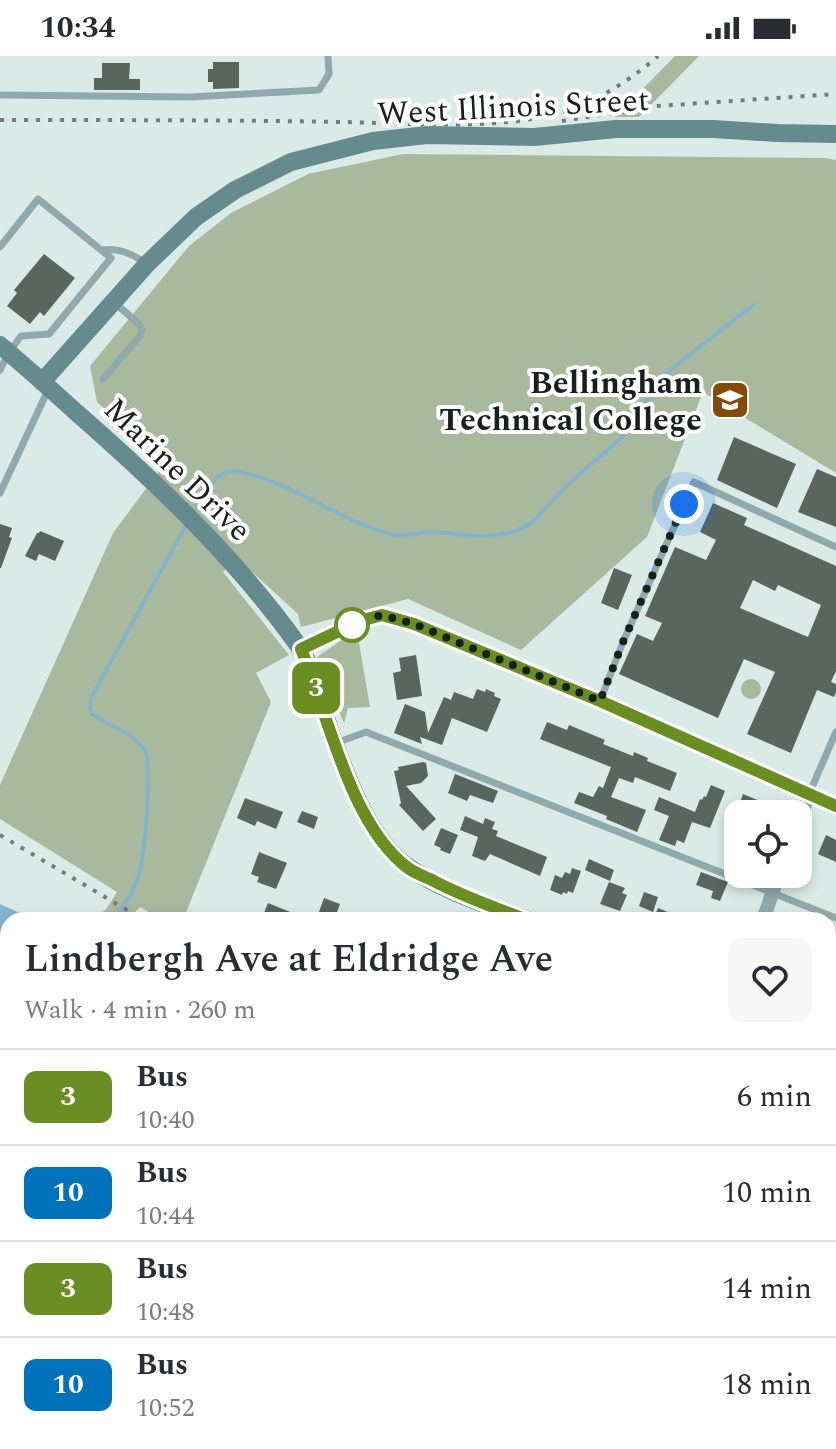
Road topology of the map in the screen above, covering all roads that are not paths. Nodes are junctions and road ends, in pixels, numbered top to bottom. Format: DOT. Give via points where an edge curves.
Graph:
graph roads {
  1 [pos="328,56"];
  2 [pos="0,95"];
  3 [pos="836,134"];
  4 [pos="0,247"];
  5 [pos="102,250"];
  6 [pos="147,264"];
  7 [pos="113,302"];
  8 [pos="4,349"];
  9 [pos="0,370"];
  10 [pos="103,379"];
  11 [pos="46,385"];
  12 [pos="0,493"];
  13 [pos="836,547"];
  14 [pos="301,649"];
  15 [pos="600,701"];
  16 [pos="836,732"];
  17 [pos="335,743"];
  18 [pos="809,794"];
  19 [pos="807,800"];
  20 [pos="836,806"];
  21 [pos="774,888"];
  22 [pos="772,892"];
  23 [pos="507,912"];
  24 [pos="766,912"];
  25 [pos="821,912"];
  1 -- 2 [label="lane" via="329,74 319,90 190,97"];
  3 -- 6 [label="street, West Illinois Street" via="616,129 373,141 291,162 235,190 196,217"];
  4 -- 5 [label="lane" via="38,199"];
  5 -- 6 [label="lane" via="125,251"];
  5 -- 8 [label="lane" via="111,258 49,334 21,336"];
  6 -- 7 [label="street, West Illinois Street"];
  7 -- 10 [label="lane" via="142,330"];
  7 -- 11 [label="street, West Illinois Street"];
  8 -- 9 [label="lane"];
  8 -- 11 [label="street, Marine Drive"];
  11 -- 12 [label="lane"];
  11 -- 14 [label="street, Marine Drive" via="163,490 260,595"];
  13 -- 15 [label="lane" via="694,482"];
  14 -- 15 [label="street" via="382,615"];
  14 -- 17 [label="street, Marine Drive"];
  15 -- 18 [label="street"];
  16 -- 18 [label="lane"];
  17 -- 22 [label="lane" via="366,732"];
  17 -- 23 [label="street, Marine Drive" via="379,839 408,868"];
  18 -- 19 [label="street"];
  18 -- 20 [label="street"];
  21 -- 22 [label="street"];
  22 -- 24 [label="street"];
  22 -- 25 [label="lane"];
}
